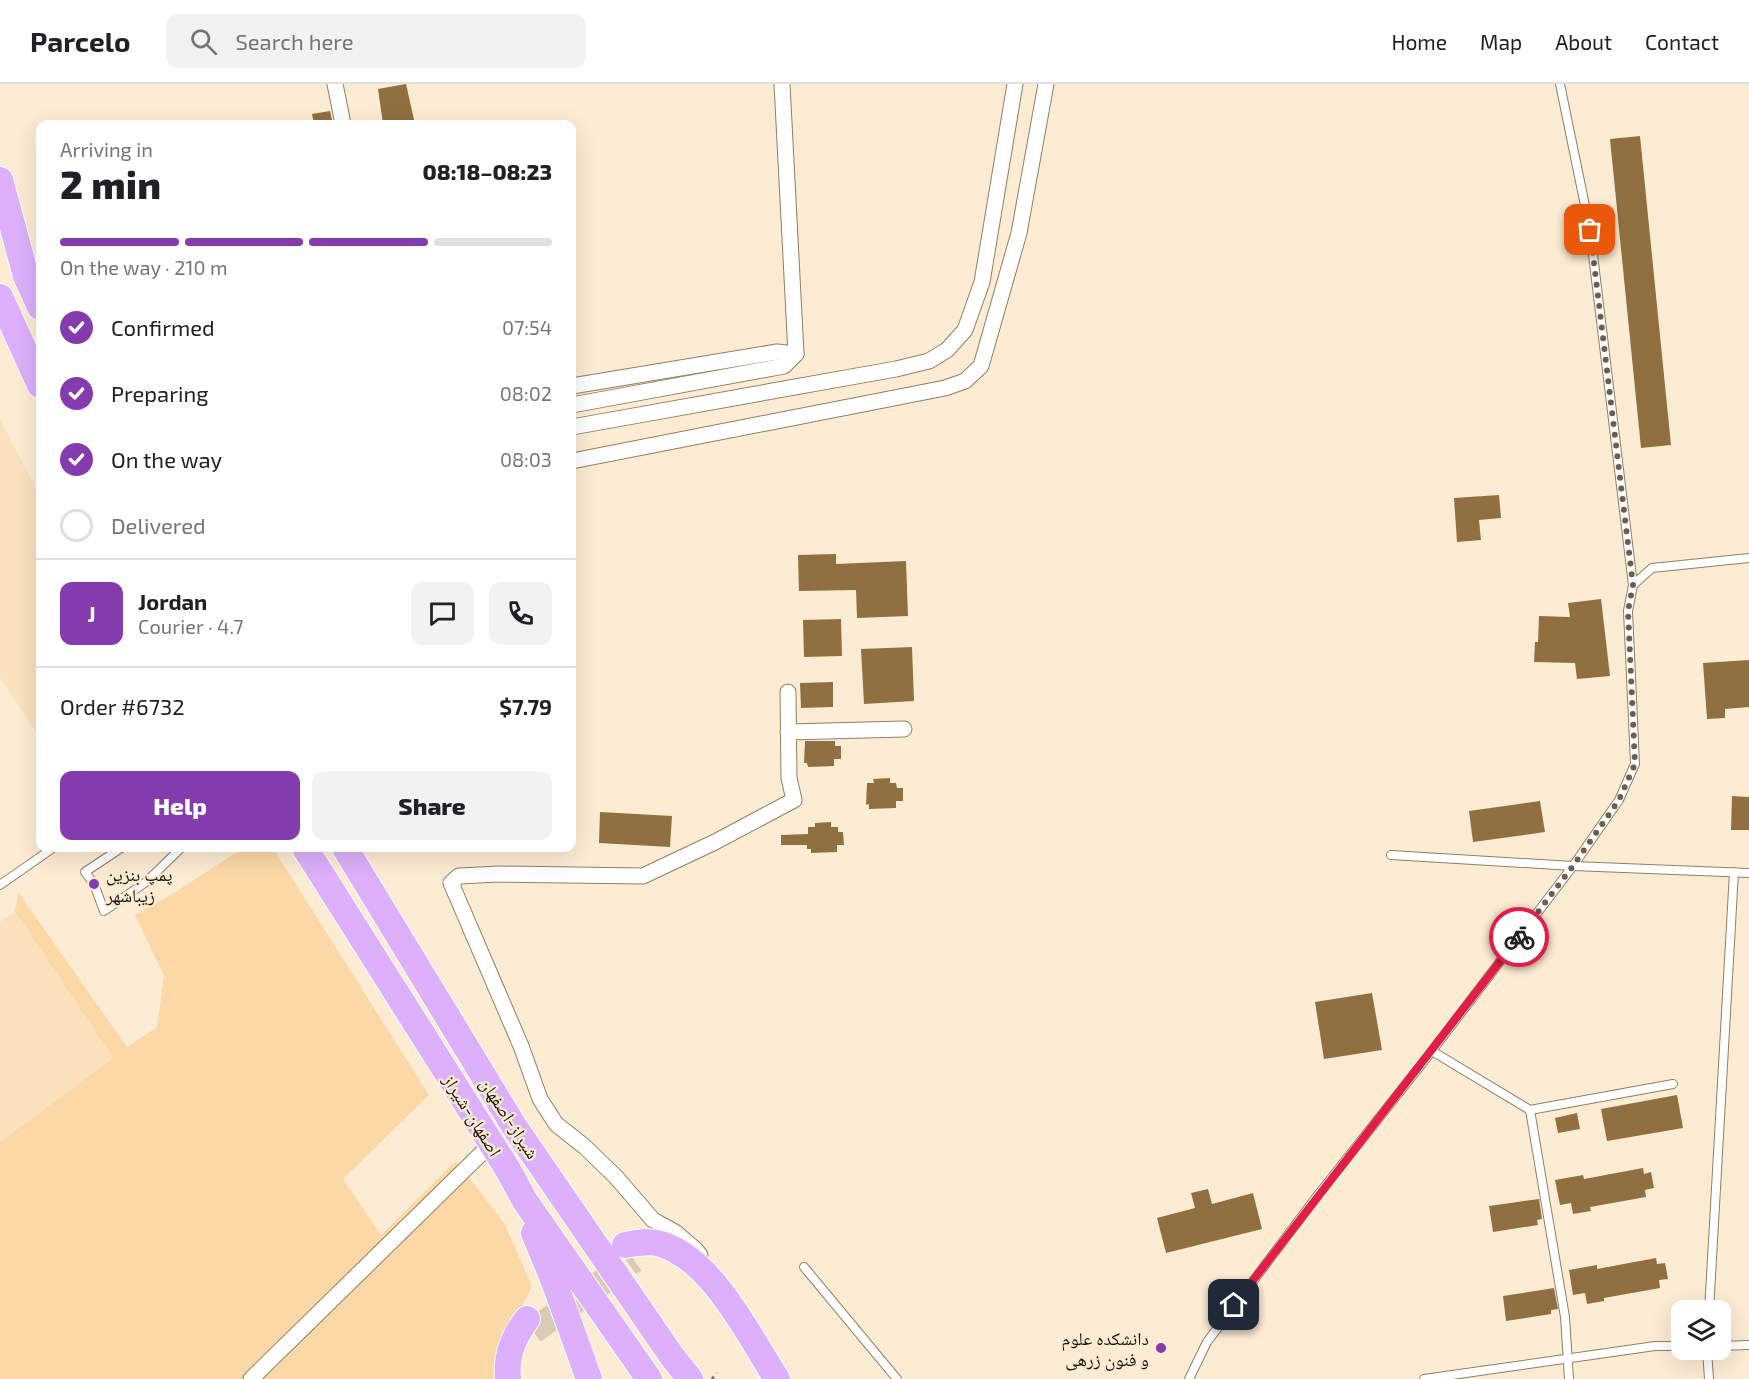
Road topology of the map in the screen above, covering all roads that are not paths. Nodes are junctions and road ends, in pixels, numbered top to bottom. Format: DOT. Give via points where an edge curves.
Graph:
graph roads {
  1 [pos="335,84"];
  2 [pos="782,84"];
  3 [pos="1015,84"];
  4 [pos="1046,84"];
  5 [pos="1560,84"];
  6 [pos="342,120"];
  7 [pos="0,180"];
  8 [pos="0,297"];
  9 [pos="36,298"];
  10 [pos="5,320"];
  11 [pos="796,354"];
  12 [pos="36,378"];
  13 [pos="576,385"];
  14 [pos="576,404"];
  15 [pos="576,426"];
  16 [pos="576,460"];
  17 [pos="1749,558"];
  18 [pos="1633,585"];
  19 [pos="788,692"];
  20 [pos="904,729"];
  21 [pos="788,732"];
  22 [pos="47,852"];
  23 [pos="115,852"];
  24 [pos="177,852"];
  25 [pos="308,852"];
  26 [pos="347,852"];
  27 [pos="1391,855"];
  28 [pos="1573,866"];
  29 [pos="1734,872"];
  30 [pos="1749,873"];
  31 [pos="0,885"];
  32 [pos="1432,1051"];
  33 [pos="1673,1084"];
  34 [pos="1530,1110"];
  35 [pos="491,1144"];
  36 [pos="525,1201"];
  37 [pos="804,1267"];
  38 [pos="1710,1300"];
  39 [pos="1749,1345"];
  40 [pos="1671,1346"];
  41 [pos="1731,1346"];
  42 [pos="1568,1359"];
  43 [pos="1708,1360"];
  44 [pos="252,1379"];
  45 [pos="508,1379"];
  46 [pos="520,1379"];
  47 [pos="589,1379"];
  48 [pos="649,1379"];
  49 [pos="690,1379"];
  50 [pos="762,1379"];
  51 [pos="777,1379"];
  52 [pos="785,1379"];
  53 [pos="897,1379"];
  54 [pos="1189,1379"];
  55 [pos="1424,1379"];
  56 [pos="1569,1379"];
  57 [pos="1709,1379"];
  1 -- 6 [label="street"];
  2 -- 11 [label="street"];
  3 -- 15 [label="street" via="982,282 965,330 947,350 929,361 896,369"];
  4 -- 16 [label="street" via="1016,244 981,366 965,381"];
  5 -- 18 [label="lane" via="1590,230"];
  7 -- 9 [label="highway"];
  8 -- 10 [label="highway"];
  10 -- 12 [label="highway"];
  11 -- 13 [label="street" via="777,352"];
  11 -- 14 [label="street" via="784,366"];
  17 -- 18 [label="lane" via="1652,568"];
  18 -- 28 [label="lane" via="1628,611 1635,764 1619,800"];
  19 -- 21 [label="street"];
  20 -- 21 [label="street"];
  21 -- 52 [label="street" via="789,778 794,800 644,876 479,875 459,876 452,883 540,1099 556,1124 616,1177 653,1221 675,1232 695,1249"];
  22 -- 31 [label="lane"];
  23 -- 24 [label="lane" via="85,872 104,911 146,882"];
  25 -- 35 [label="highway, اصفهان-شیراز"];
  26 -- 49 [label="highway, شیراز-اصفهان" via="514,1126"];
  27 -- 28 [label="lane"];
  28 -- 29 [label="lane"];
  28 -- 32 [label="lane"];
  29 -- 30 [label="lane"];
  29 -- 38 [label="lane"];
  32 -- 34 [label="lane"];
  32 -- 54 [label="lane" via="1207,1342"];
  33 -- 34 [label="lane"];
  34 -- 42 [label="lane" via="1565,1317"];
  35 -- 36 [label="highway, اصفهان-شیراز"];
  35 -- 44 [label="street"];
  36 -- 47 [label="highway"];
  36 -- 48 [label="highway, اصفهان-شیراز"];
  37 -- 53 [label="lane"];
  39 -- 41 [label="lane"];
  40 -- 42 [label="lane"];
  42 -- 55 [label="lane"];
  42 -- 56 [label="lane"];
  43 -- 57 [label="lane"];
  45 -- 46 [label="highway" via="515,1335 530,1325"];
  50 -- 51 [label="highway" via="693,1278 674,1265 630,1253 646,1242 660,1244 691,1260 714,1284"];
}
